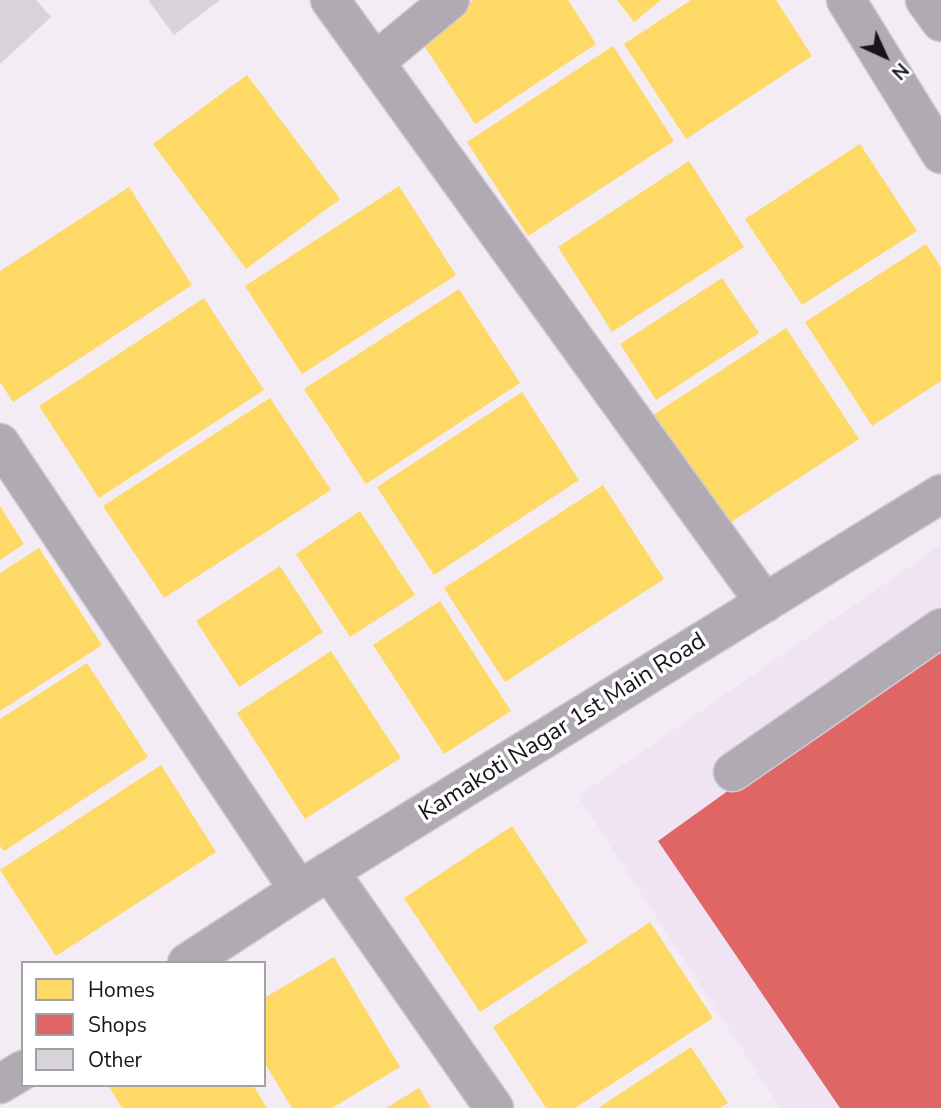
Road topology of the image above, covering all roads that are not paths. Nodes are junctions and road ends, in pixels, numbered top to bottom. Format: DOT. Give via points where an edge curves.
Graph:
graph roads {
  1 [pos="330,0"];
  2 [pos="450,0"];
  3 [pos="846,0"];
  4 [pos="925,0"];
  5 [pos="941,22"];
  6 [pos="375,62"];
  7 [pos="941,154"];
  8 [pos="0,443"];
  9 [pos="941,494"];
  10 [pos="765,603"];
  11 [pos="941,628"];
  12 [pos="733,772"];
  13 [pos="314,881"];
  14 [pos="190,961"];
  15 [pos="21,1071"];
  16 [pos="0,1084"];
  17 [pos="494,1108"];
  1 -- 6 [label="street"];
  2 -- 6 [label="street"];
  3 -- 7 [label="street"];
  4 -- 5 [label="street"];
  6 -- 10 [label="street"];
  8 -- 13 [label="street"];
  9 -- 10 [label="street, Kamakoti Nagar 1st Main Road"];
  10 -- 13 [label="street, Kamakoti Nagar 1st Main Road"];
  11 -- 12 [label="street"];
  13 -- 14 [label="street, Kamakoti Nagar 1st Main Road"];
  13 -- 17 [label="street"];
  15 -- 16 [label="street"];
}
